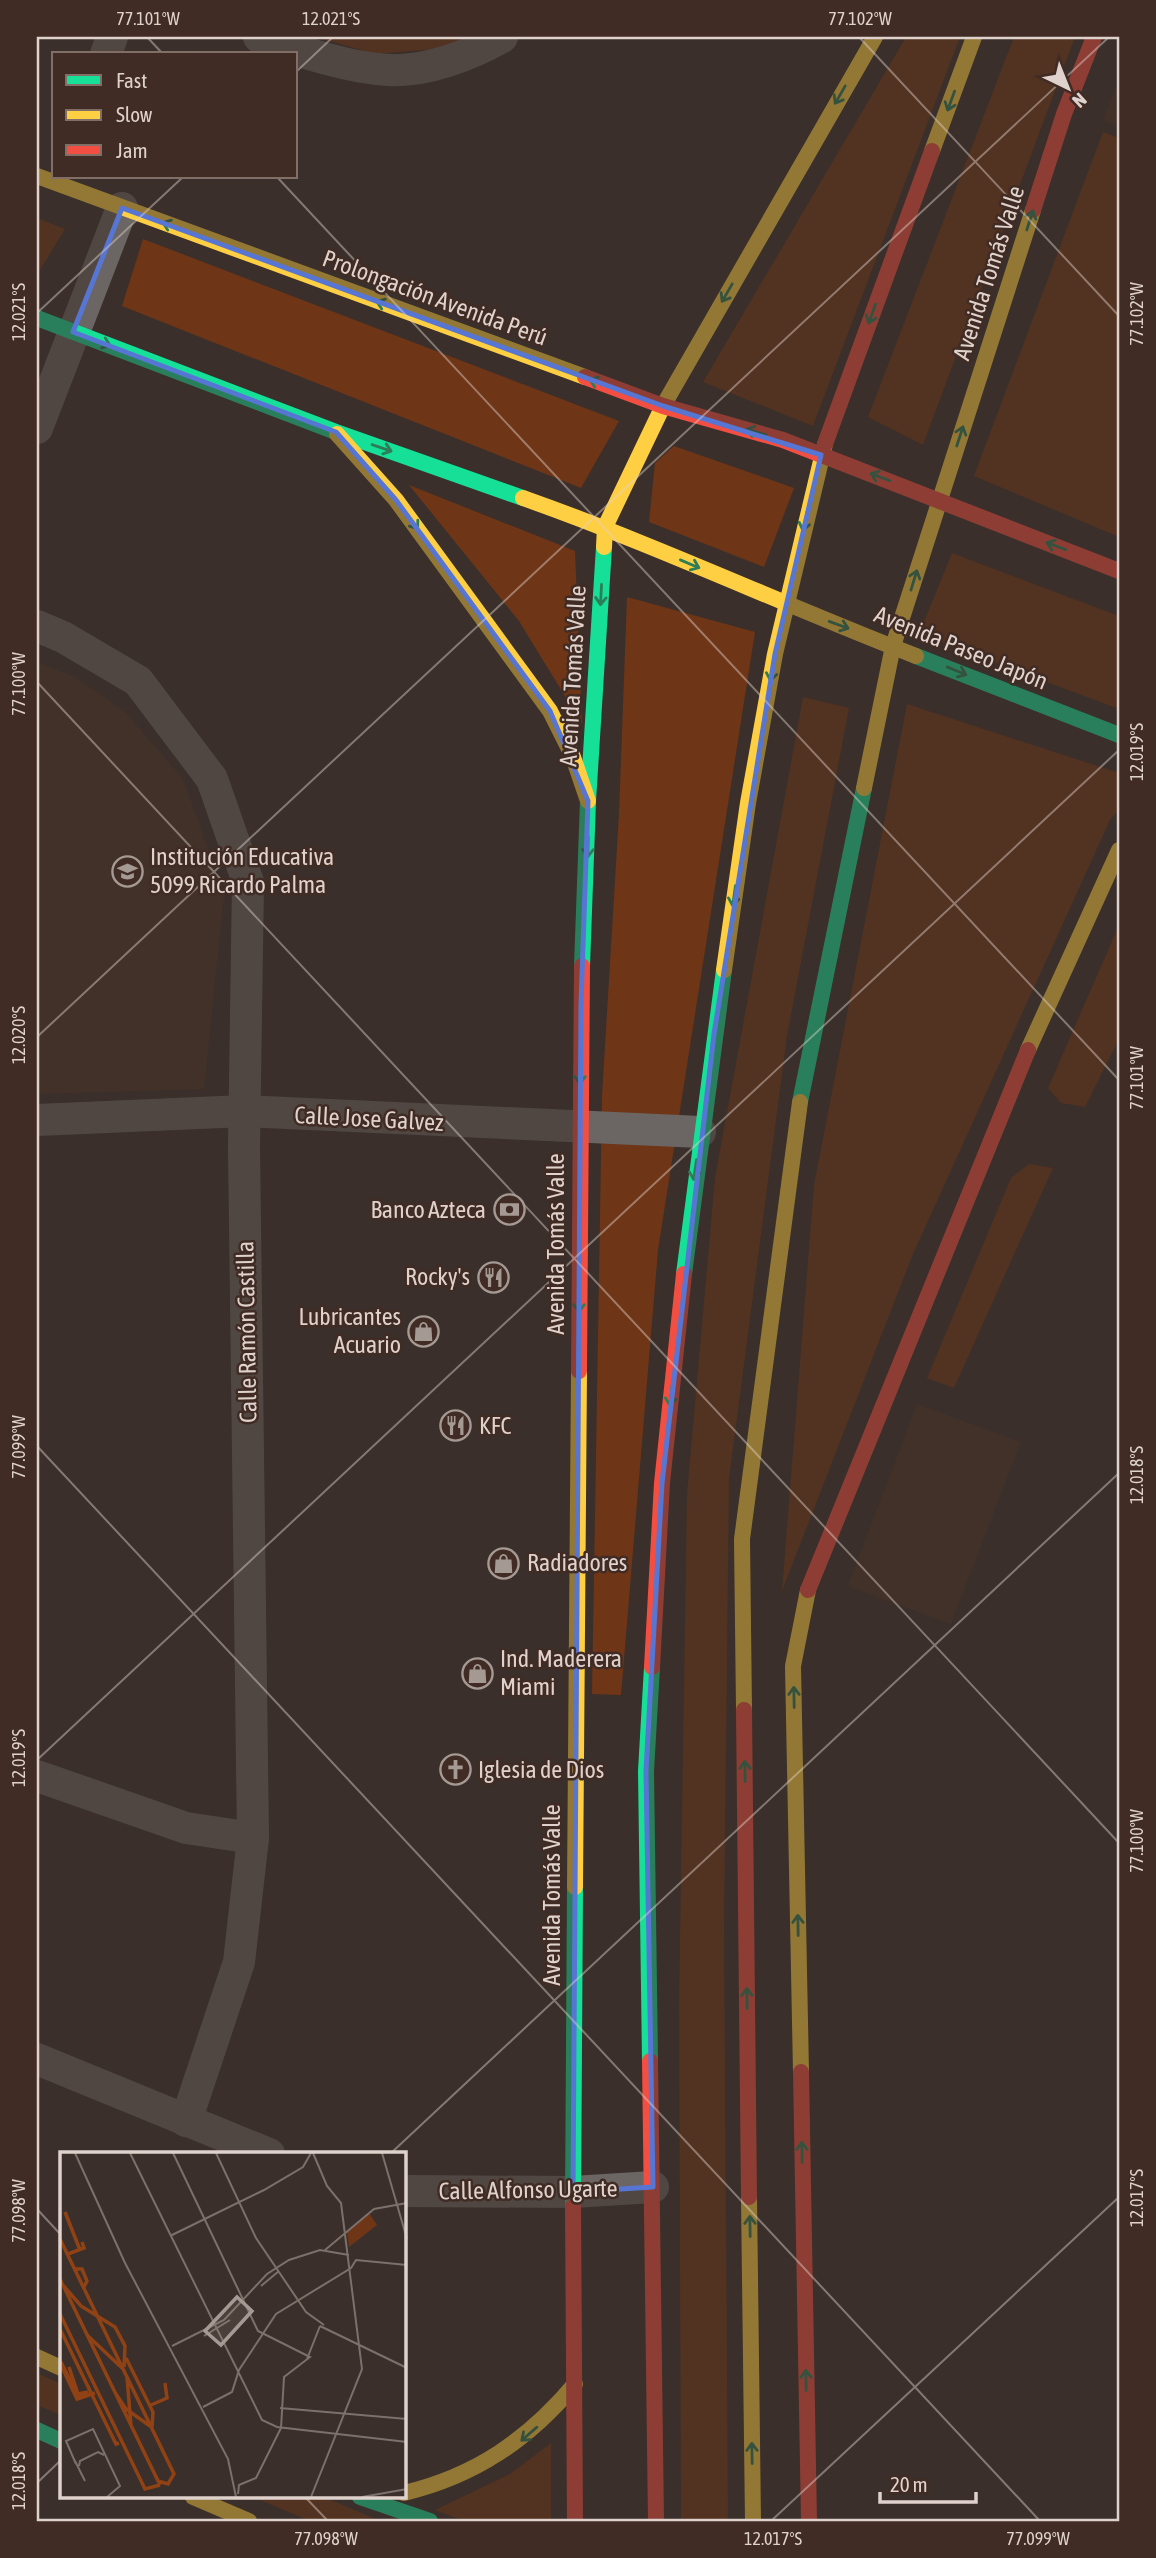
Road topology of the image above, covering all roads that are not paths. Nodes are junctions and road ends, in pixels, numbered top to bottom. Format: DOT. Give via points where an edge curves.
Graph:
graph roads {
  1 [pos="259,37"];
  2 [pos="502,37"];
  3 [pos="875,37"];
  4 [pos="974,37"];
  5 [pos="1094,37"];
  6 [pos="300,44"];
  7 [pos="50,179"];
  8 [pos="122,208"];
  9 [pos="37,318"];
  10 [pos="73,332"];
  11 [pos="663,406"];
  12 [pos="37,428"];
  13 [pos="336,432"];
  14 [pos="821,455"];
  15 [pos="938,501"];
  16 [pos="605,527"];
  17 [pos="1119,571"];
  18 [pos="785,605"];
  19 [pos="37,626"];
  20 [pos="893,646"];
  21 [pos="1119,735"];
  22 [pos="589,801"];
  23 [pos="1119,850"];
  24 [pos="245,1111"];
  25 [pos="37,1120"];
  26 [pos="580,1129"];
  27 [pos="701,1132"];
  28 [pos="37,1776"];
  29 [pos="253,1838"];
  30 [pos="37,2059"];
  31 [pos="186,2120"];
  32 [pos="264,2152"];
  33 [pos="653,2187"];
  34 [pos="406,2191"];
  35 [pos="573,2192"];
  36 [pos="37,2357"];
  37 [pos="60,2368"];
  38 [pos="575,2385"];
  39 [pos="37,2430"];
  40 [pos="60,2441"];
  41 [pos="406,2493"];
  42 [pos="195,2498"];
  43 [pos="365,2498"];
  44 [pos="249,2521"];
  45 [pos="430,2521"];
  46 [pos="575,2521"];
  47 [pos="656,2521"];
  48 [pos="753,2521"];
  49 [pos="809,2521"];
  1 -- 6 [label="street"];
  2 -- 6 [label="street" via="437,64 390,70"];
  3 -- 11 [label="main road, Avenida Tomás Valle, one-way"];
  4 -- 14 [label="main road, one-way"];
  15 -- 5 [label="main road, Avenida Tomás Valle, one-way" via="1064,114"];
  7 -- 8 [label="main road, Prolongación Avenida Perú"];
  8 -- 10 [label="street"];
  11 -- 8 [label="main road, Prolongación Avenida Perú, one-way"];
  9 -- 10 [label="main road"];
  10 -- 12 [label="street"];
  10 -- 13 [label="main road, one-way"];
  14 -- 11 [label="main road, Prolongación Avenida Perú, one-way"];
  11 -- 16 [label="main road, Avenida Tomás Valle"];
  13 -- 16 [label="main road, one-way"];
  13 -- 22 [label="main road, one-way" via="396,500 550,711"];
  15 -- 14 [label="main road, one-way"];
  14 -- 18 [label="main road, one-way"];
  17 -- 15 [label="main road, one-way"];
  20 -- 15 [label="main road, Avenida Tomás Valle, one-way"];
  16 -- 18 [label="main road, one-way"];
  16 -- 22 [label="main road, Avenida Tomás Valle, one-way"];
  18 -- 20 [label="main road, Avenida Paseo Japón, one-way"];
  18 -- 27 [label="main road, one-way" via="748,803"];
  19 -- 24 [label="street, Calle Ramón Castilla" via="138,681 212,779 248,883"];
  20 -- 21 [label="main road, Avenida Paseo Japón, one-way"];
  48 -- 20 [label="main road, Avenida Tomás Valle, one-way" via="742,1539 796,1121"];
  22 -- 26 [label="main road, Avenida Tomás Valle, one-way"];
  49 -- 23 [label="main road, one-way" via="793,1666 808,1589 1003,1105"];
  24 -- 25 [label="street, Calle Jose Galvez"];
  24 -- 26 [label="street, Calle Jose Galvez"];
  24 -- 29 [label="street, Calle Ramón Castilla"];
  26 -- 27 [label="street, Calle Jose Galvez"];
  26 -- 35 [label="main road, Avenida Tomás Valle, one-way"];
  27 -- 33 [label="main road, one-way" via="662,1483 646,1771"];
  28 -- 29 [label="street" via="186,1828"];
  29 -- 31 [label="street, Calle Ramón Castilla" via="239,1962"];
  30 -- 31 [label="street"];
  31 -- 32 [label="street"];
  33 -- 35 [label="street, Calle Alfonso Ugarte"];
  33 -- 47 [label="main road"];
  34 -- 35 [label="street, Calle Alfonso Ugarte"];
  35 -- 38 [label="main road, Avenida Tomás Valle"];
  36 -- 37 [label="main road"];
  38 -- 41 [label="main road, one-way" via="527,2437 497,2458 432,2488"];
  38 -- 46 [label="main road, Avenida Tomás Valle"];
  39 -- 40 [label="main road"];
  42 -- 44 [label="main road"];
  43 -- 45 [label="main road"];
}
